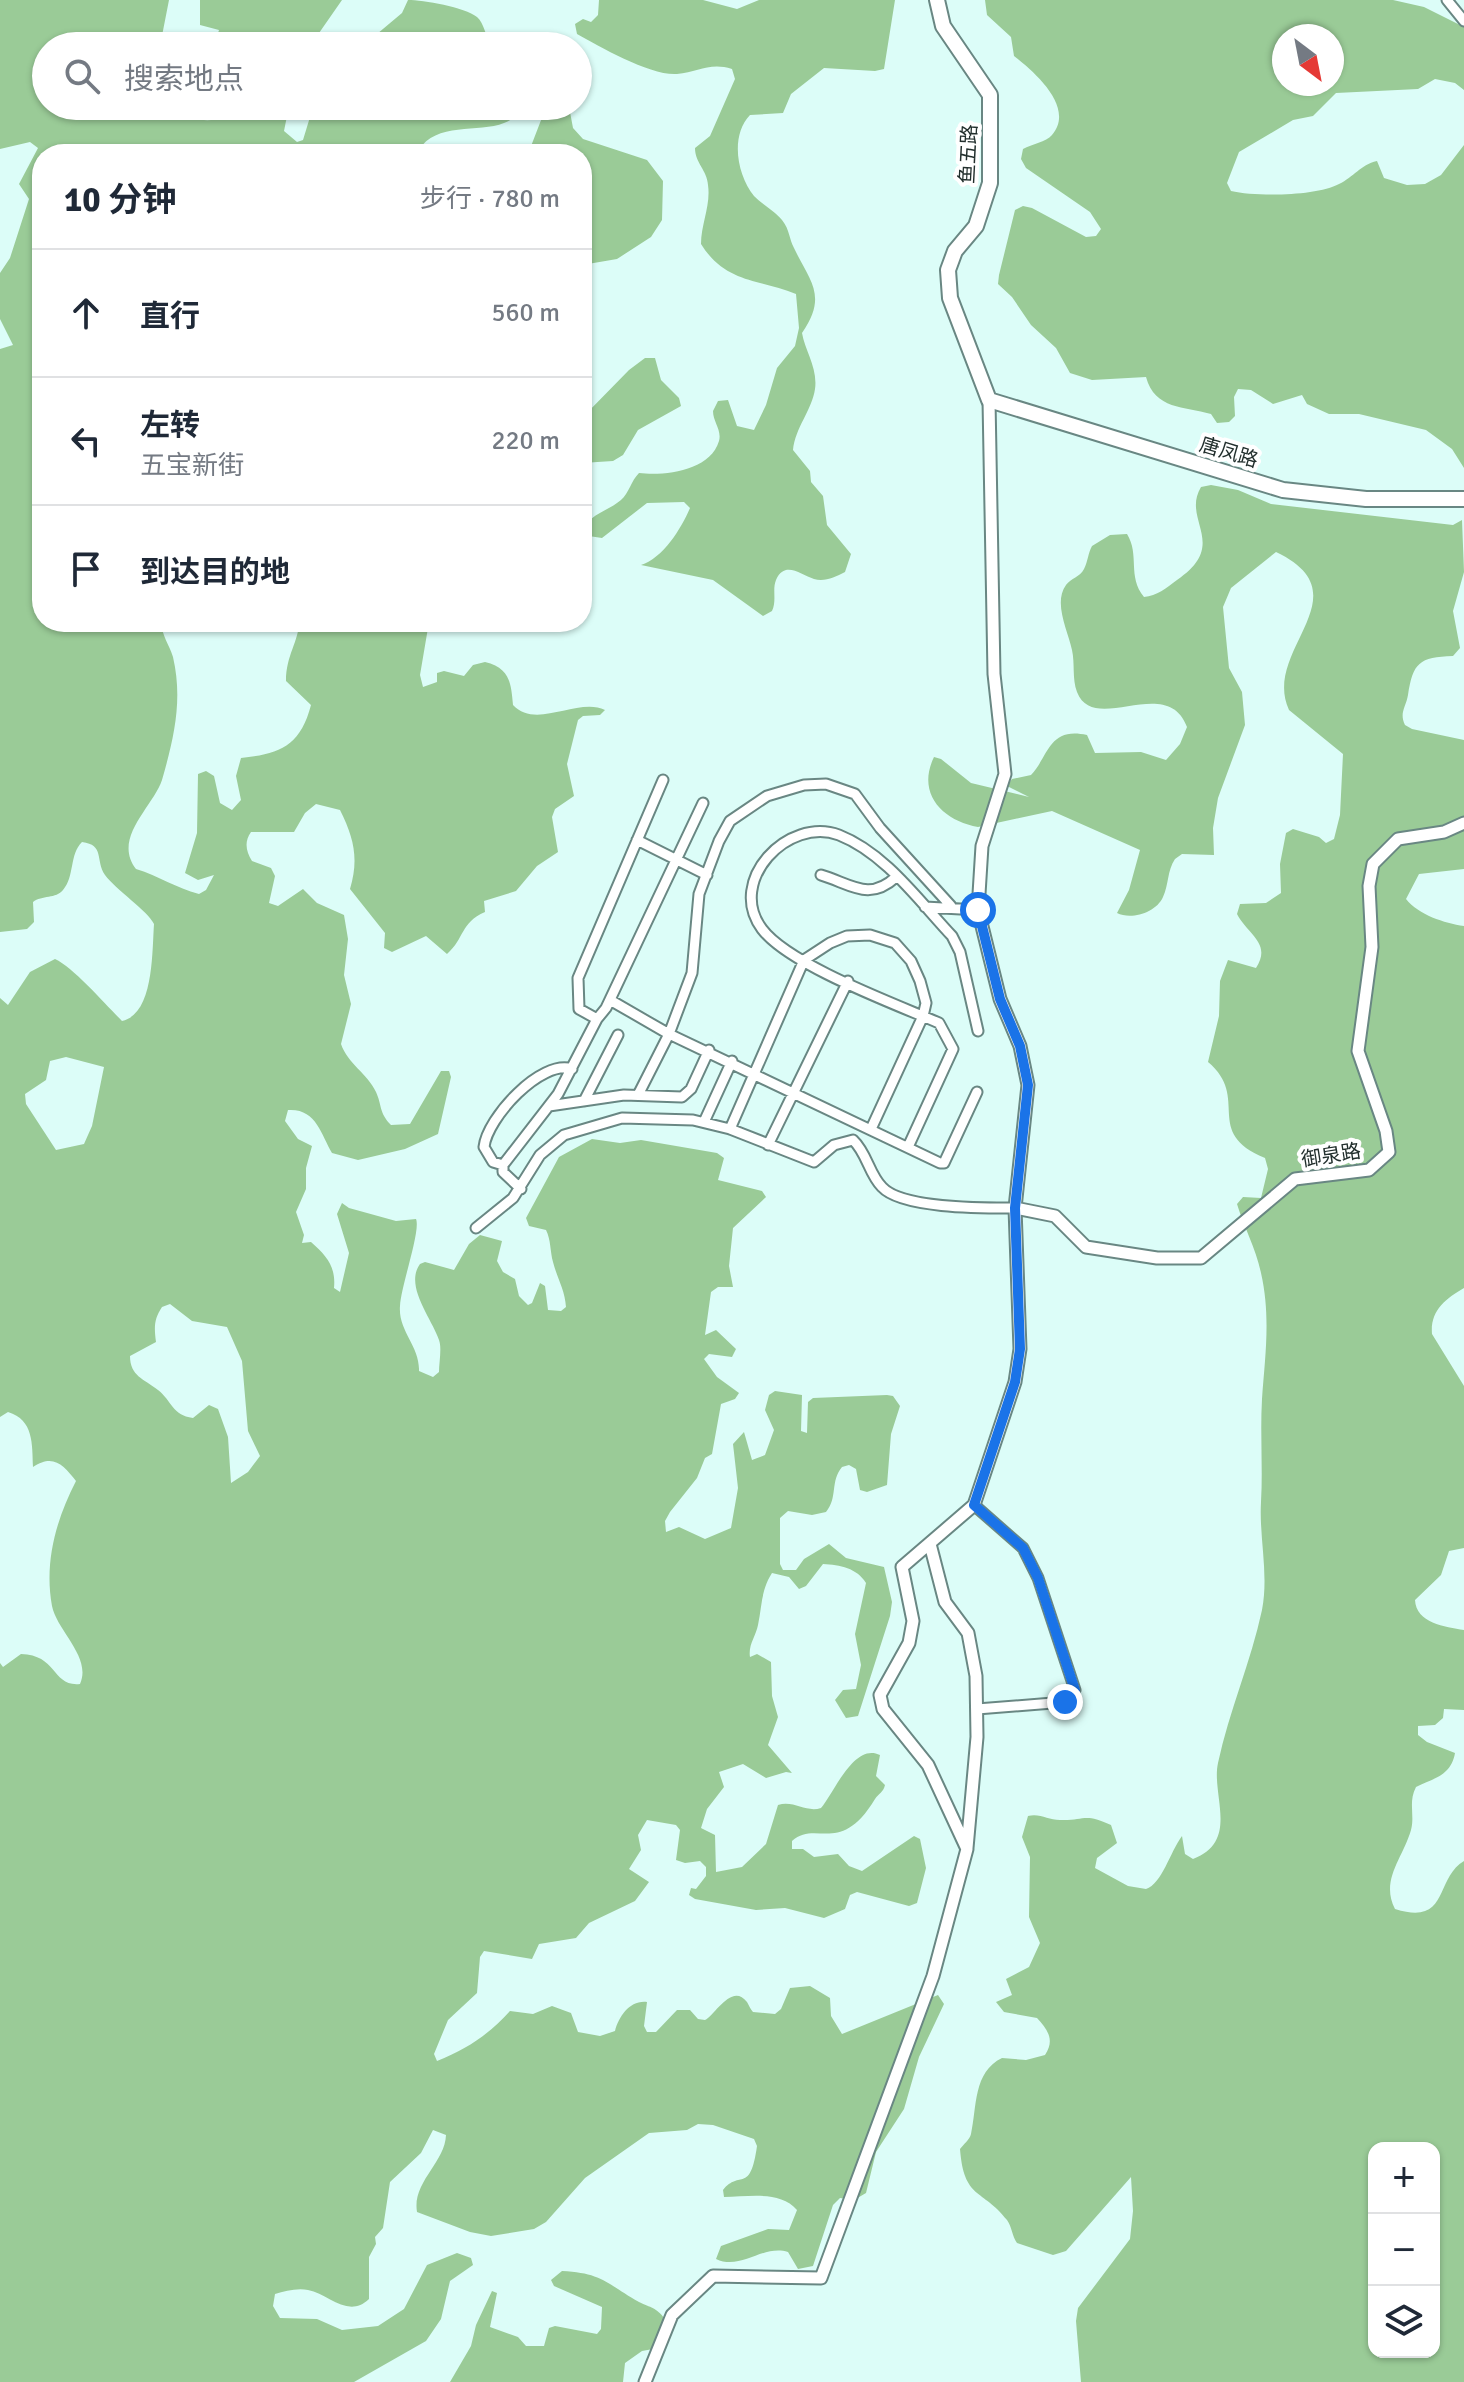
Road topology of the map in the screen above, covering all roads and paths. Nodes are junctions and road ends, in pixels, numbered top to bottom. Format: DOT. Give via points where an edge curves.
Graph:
graph roads {
  1 [pos="1447,0"];
  2 [pos="938,1"];
  3 [pos="1464,21"];
  4 [pos="989,400"];
  5 [pos="1464,499"];
  6 [pos="663,780"];
  7 [pos="703,803"];
  8 [pos="1464,823"];
  9 [pos="637,840"];
  10 [pos="677,860"];
  11 [pos="707,875"];
  12 [pos="821,875"];
  13 [pos="896,877"];
  14 [pos="951,906"];
  15 [pos="925,907"];
  16 [pos="978,910"];
  17 [pos="804,960"];
  18 [pos="848,981"];
  19 [pos="610,1000"];
  20 [pos="923,1016"];
  21 [pos="597,1019"];
  22 [pos="978,1031"];
  23 [pos="669,1034"];
  24 [pos="618,1035"];
  25 [pos="709,1050"];
  26 [pos="732,1061"];
  27 [pos="572,1069"];
  28 [pos="756,1073"];
  29 [pos="794,1092"];
  30 [pos="977,1092"];
  31 [pos="638,1095"];
  32 [pos="584,1101"];
  33 [pos="549,1106"];
  34 [pos="704,1122"];
  35 [pos="730,1129"];
  36 [pos="871,1129"];
  37 [pos="768,1145"];
  38 [pos="908,1147"];
  39 [pos="503,1165"];
  40 [pos="521,1189"];
  41 [pos="1015,1208"];
  42 [pos="476,1228"];
  43 [pos="974,1505"];
  44 [pos="930,1544"];
  45 [pos="977,1709"];
  46 [pos="967,1849"];
  47 [pos="645,2382"];
  1 -- 3 [label="street"];
  2 -- 4 [label="highway, 鱼五路" via="943,26 990,95 990,183 976,226 955,251 948,270 950,298"];
  4 -- 5 [label="highway, 唐凤路" via="1283,490 1366,499"];
  4 -- 16 [label="street" via="994,674 1005,774 982,846"];
  6 -- 9 [label="street"];
  7 -- 10 [label="street"];
  8 -- 41 [label="street, 御泉路" via="1444,832 1398,839 1373,864 1372,947 1358,1051 1389,1152 1369,1170 1295,1179 1201,1258 1157,1258 1086,1247 1055,1216"];
  9 -- 10 [label="street"];
  9 -- 21 [label="street" via="578,978 579,1009"];
  10 -- 11 [label="street"];
  10 -- 19 [label="street"];
  11 -- 14 [label="street" via="730,821 767,796 826,784 845,788 865,803 880,828"];
  11 -- 23 [label="street" via="699,894 692,973"];
  12 -- 13 [label="street" via="871,892"];
  13 -- 15 [label="street"];
  13 -- 17 [label="street" via="871,852 822,830 793,836 779,846 753,881 753,906 763,930"];
  14 -- 15 [label="street"];
  14 -- 16 [label="street"];
  15 -- 22 [label="street" via="960,952"];
  16 -- 41 [label="street" via="1028,1085"];
  17 -- 18 [label="street"];
  17 -- 20 [label="street" via="847,936 870,935 895,943 920,981 926,1003"];
  17 -- 28 [label="street"];
  18 -- 20 [label="street"];
  18 -- 29 [label="street"];
  19 -- 21 [label="street"];
  19 -- 23 [label="street"];
  20 -- 36 [label="street"];
  20 -- 38 [label="street" via="939,1023 953,1049"];
  21 -- 27 [label="street"];
  23 -- 25 [label="street"];
  23 -- 31 [label="street"];
  24 -- 32 [label="street"];
  25 -- 26 [label="street"];
  25 -- 31 [label="street" via="682,1097"];
  26 -- 28 [label="street"];
  26 -- 34 [label="street"];
  27 -- 33 [label="street"];
  27 -- 39 [label="street" via="552,1068 512,1099 495,1120 484,1147 493,1162"];
  28 -- 29 [label="street"];
  28 -- 35 [label="street"];
  29 -- 36 [label="street"];
  29 -- 37 [label="street"];
  30 -- 38 [label="street" via="944,1163"];
  31 -- 32 [label="street"];
  32 -- 33 [label="street"];
  33 -- 39 [label="street"];
  34 -- 35 [label="street"];
  34 -- 40 [label="street" via="622,1118 564,1135 540,1155"];
  35 -- 37 [label="street"];
  36 -- 38 [label="street"];
  37 -- 41 [label="street" via="814,1162 834,1145 853,1140 883,1189 894,1196 946,1207"];
  39 -- 40 [label="street" via="503,1172"];
  40 -- 42 [label="street"];
  41 -- 43 [label="street" via="1020,1349 1015,1382"];
  43 -- 44 [label="street"];
  43 -- 45 [label="street" via="1023,1548 1075,1690 1065,1702"];
  44 -- 45 [label="street" via="945,1602 968,1633"];
  44 -- 46 [label="street" via="915,1551 902,1567 913,1621 909,1643 880,1695 883,1709 928,1765"];
  45 -- 46 [label="street"];
  46 -- 47 [label="street" via="933,1976 821,2278 713,2276 672,2315"];
}
